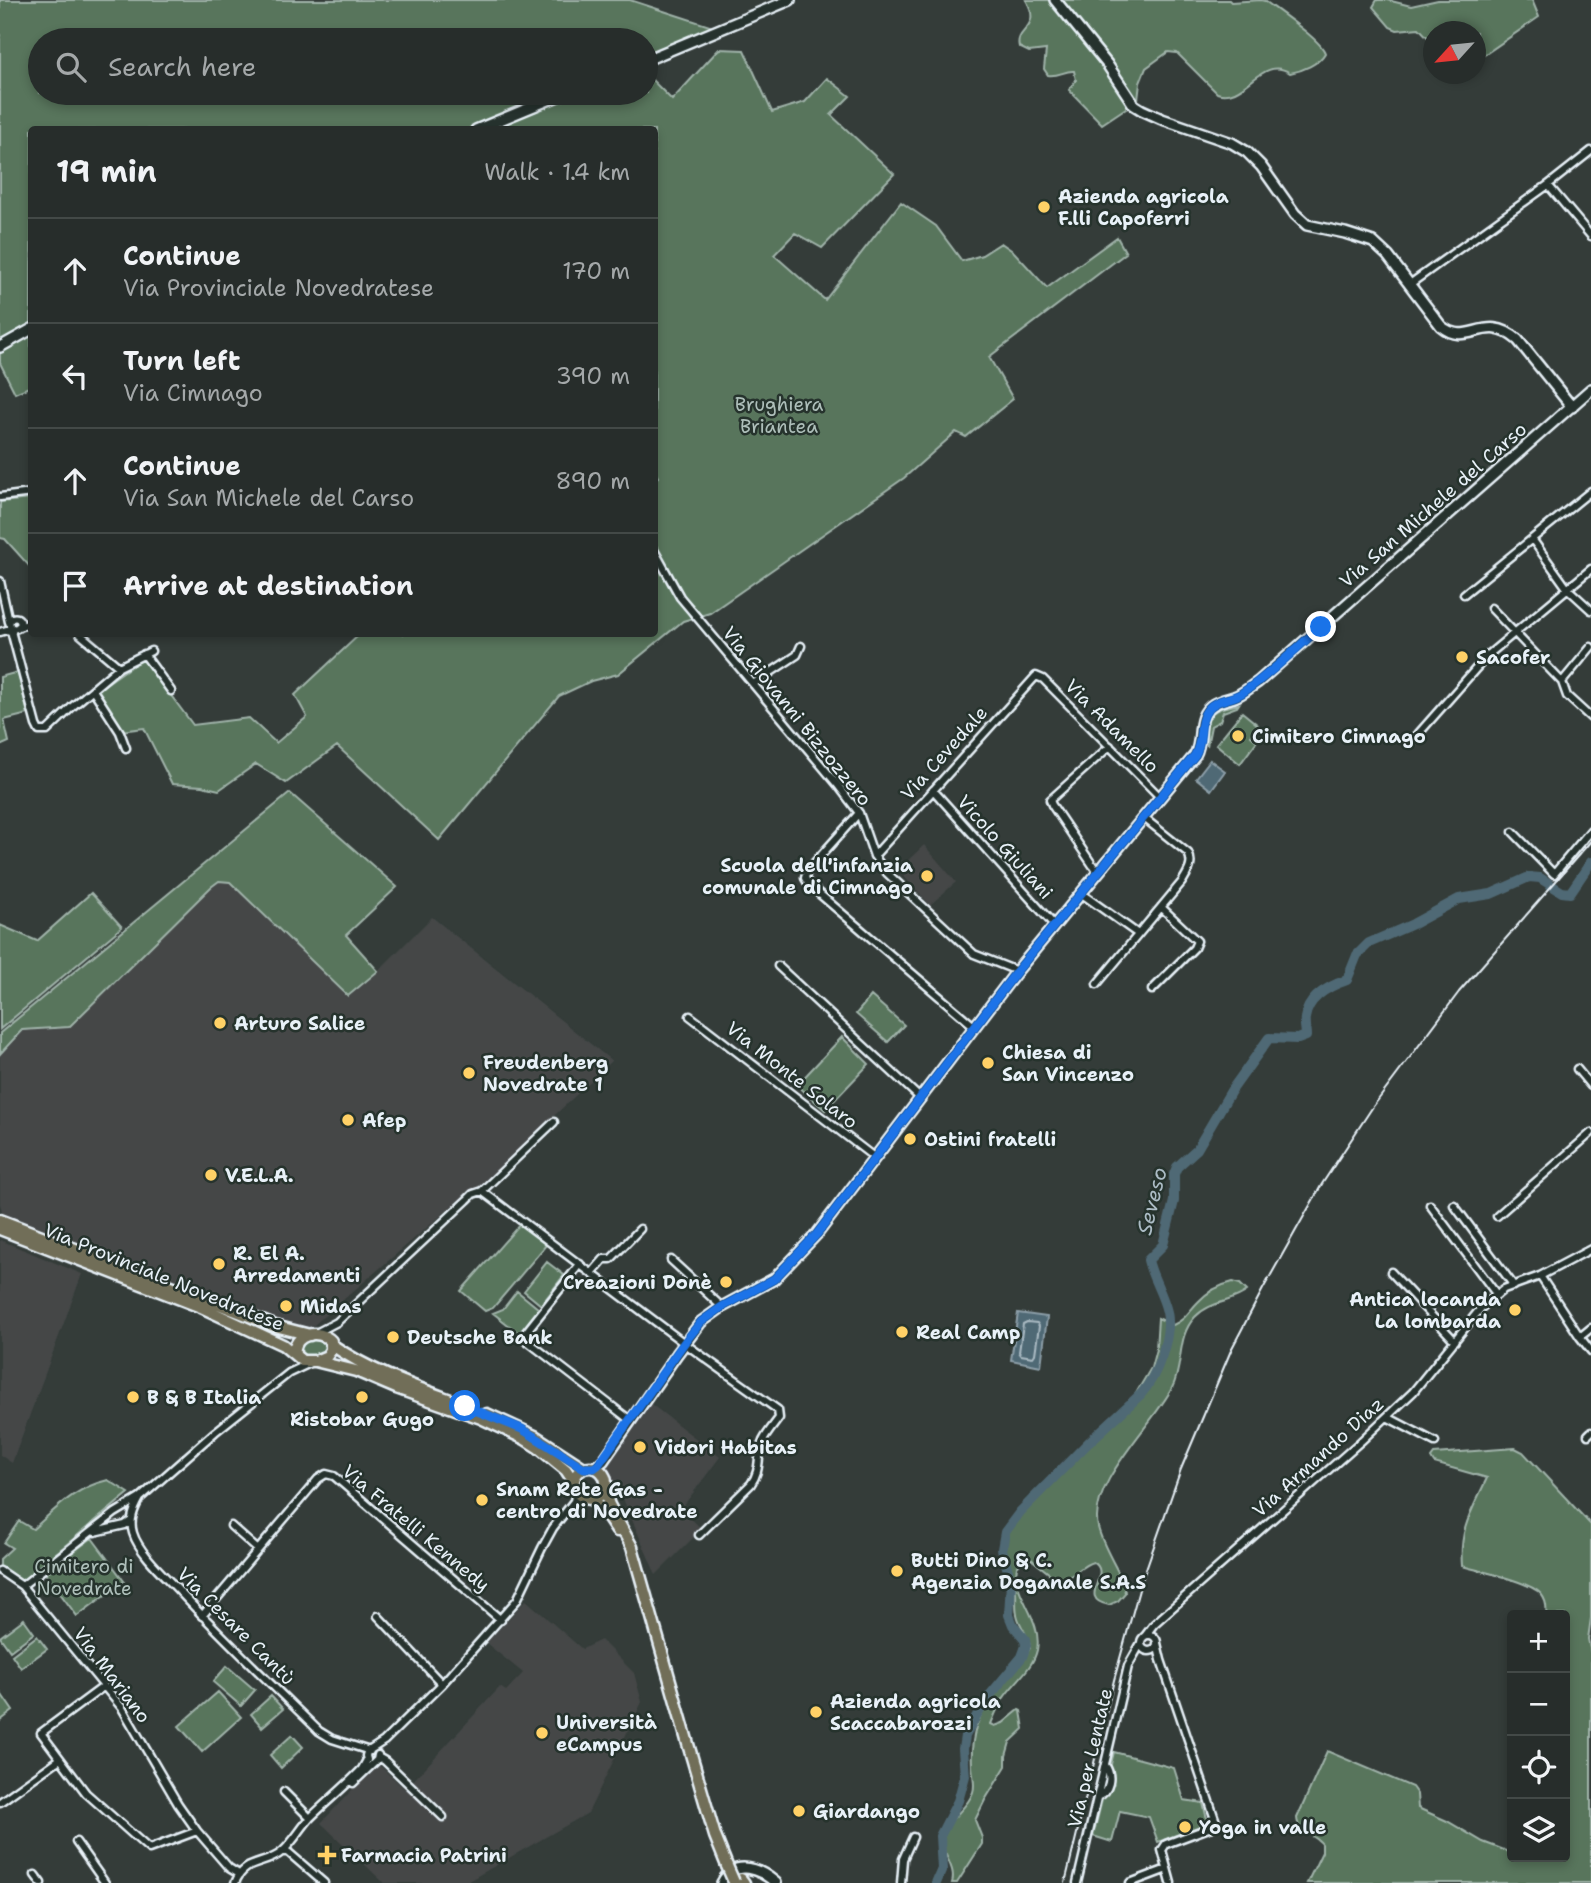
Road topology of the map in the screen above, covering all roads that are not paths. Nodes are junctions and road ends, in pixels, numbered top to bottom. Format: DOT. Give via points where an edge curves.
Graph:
graph roads {
  1 [pos="790,0"];
  2 [pos="1055,0"];
  3 [pos="658,55"];
  4 [pos="536,105"];
  5 [pos="486,126"];
  6 [pos="1591,151"];
  7 [pos="1548,185"];
  8 [pos="1591,236"];
  9 [pos="1410,284"];
  10 [pos="28,331"];
  11 [pos="0,347"];
  12 [pos="1591,389"];
  13 [pos="1572,407"];
  14 [pos="1591,491"];
  15 [pos="28,494"];
  16 [pos="0,497"];
  17 [pos="1532,539"];
  18 [pos="658,557"];
  19 [pos="1591,569"];
  20 [pos="0,582"];
  21 [pos="1567,588"];
  22 [pos="1464,594"];
  23 [pos="1491,608"];
  24 [pos="1591,610"];
  25 [pos="17,624"];
  26 [pos="0,632"];
  27 [pos="1513,632"];
  28 [pos="84,637"];
  29 [pos="801,646"];
  30 [pos="1591,647"];
  31 [pos="119,667"];
  32 [pos="1040,676"];
  33 [pos="1562,682"];
  34 [pos="753,684"];
  35 [pos="93,690"];
  36 [pos="171,691"];
  37 [pos="1591,718"];
  38 [pos="1412,741"];
  39 [pos="1110,746"];
  40 [pos="126,748"];
  41 [pos="933,790"];
  42 [pos="1160,797"];
  43 [pos="859,813"];
  44 [pos="1144,818"];
  45 [pos="1591,830"];
  46 [pos="1513,832"];
  47 [pos="874,856"];
  48 [pos="1098,873"];
  49 [pos="1082,894"];
  50 [pos="1161,907"];
  51 [pos="1054,925"];
  52 [pos="1138,934"];
  53 [pos="778,967"];
  54 [pos="1017,971"];
  55 [pos="1097,984"];
  56 [pos="1152,990"];
  57 [pos="690,1016"];
  58 [pos="975,1027"];
  59 [pos="1577,1069"];
  60 [pos="1591,1086"];
  61 [pos="921,1099"];
  62 [pos="554,1122"];
  63 [pos="1591,1133"];
  64 [pos="875,1158"];
  65 [pos="482,1191"];
  66 [pos="1430,1205"];
  67 [pos="1454,1205"];
  68 [pos="1497,1216"];
  69 [pos="0,1220"];
  70 [pos="0,1229"];
  71 [pos="640,1229"];
  72 [pos="1591,1249"];
  73 [pos="671,1260"];
  74 [pos="580,1264"];
  75 [pos="1391,1272"];
  76 [pos="592,1273"];
  77 [pos="1540,1276"];
  78 [pos="1514,1286"];
  79 [pos="1497,1295"];
  80 [pos="722,1307"];
  81 [pos="337,1322"];
  82 [pos="1591,1328"];
  83 [pos="310,1335"];
  84 [pos="1580,1338"];
  85 [pos="1455,1341"];
  86 [pos="331,1343"];
  87 [pos="684,1343"];
  88 [pos="1591,1350"];
  89 [pos="295,1355"];
  90 [pos="315,1361"];
  91 [pos="289,1373"];
  92 [pos="1387,1417"];
  93 [pos="630,1420"];
  94 [pos="1435,1442"];
  95 [pos="595,1467"];
  96 [pos="604,1490"];
  97 [pos="580,1494"];
  98 [pos="140,1498"];
  99 [pos="114,1513"];
  100 [pos="131,1521"];
  101 [pos="231,1526"];
  102 [pos="115,1528"];
  103 [pos="90,1534"];
  104 [pos="699,1535"];
  105 [pos="137,1543"];
  106 [pos="258,1550"];
  107 [pos="0,1571"];
  108 [pos="22,1586"];
  109 [pos="649,1609"];
  110 [pos="202,1616"];
  111 [pos="378,1616"];
  112 [pos="501,1620"];
  113 [pos="1154,1624"];
  114 [pos="1143,1639"];
  115 [pos="1156,1640"];
  116 [pos="1149,1651"];
  117 [pos="1134,1658"];
  118 [pos="1160,1660"];
  119 [pos="442,1684"];
  120 [pos="103,1687"];
  121 [pos="360,1749"];
  122 [pos="375,1755"];
  123 [pos="60,1759"];
  124 [pos="366,1759"];
  125 [pos="342,1789"];
  126 [pos="284,1792"];
  127 [pos="0,1802"];
  128 [pos="443,1817"];
  129 [pos="310,1818"];
  130 [pos="197,1831"];
  131 [pos="914,1837"];
  132 [pos="76,1842"];
  133 [pos="282,1852"];
  134 [pos="1167,1868"];
  135 [pos="239,1874"];
  136 [pos="35,1875"];
  137 [pos="737,1882"];
  138 [pos="41,1883"];
  139 [pos="105,1883"];
  140 [pos="235,1883"];
  141 [pos="324,1883"];
  142 [pos="722,1883"];
  143 [pos="776,1883"];
  144 [pos="901,1883"];
  145 [pos="1077,1883"];
  146 [pos="1130,1883"];
  147 [pos="1171,1883"];
  1 -- 3 [label="street"];
  2 -- 9 [label="street" via="1134,105 1241,147 1261,166 1300,220 1314,228 1373,242"];
  4 -- 5 [label="street"];
  6 -- 7 [label="street"];
  7 -- 8 [label="street"];
  7 -- 9 [label="street"];
  9 -- 13 [label="street" via="1447,331 1460,334 1495,327 1511,333"];
  10 -- 11 [label="street"];
  12 -- 13 [label="street, Via San Michele del Carso"];
  13 -- 42 [label="street, Via San Michele del Carso" via="1258,682 1208,708 1198,750"];
  14 -- 17 [label="street"];
  15 -- 16 [label="street"];
  17 -- 21 [label="street"];
  17 -- 22 [label="street"];
  18 -- 34 [label="street, Via Giovanni Bizzozzero" via="680,597"];
  19 -- 21 [label="street"];
  20 -- 25 [label="street"];
  21 -- 24 [label="street"];
  21 -- 27 [label="street"];
  23 -- 27 [label="street"];
  25 -- 26 [label="street"];
  25 -- 35 [label="street" via="39,731 47,732"];
  27 -- 33 [label="street"];
  27 -- 38 [label="street"];
  28 -- 31 [label="street"];
  29 -- 34 [label="street" via="797,655"];
  30 -- 33 [label="street"];
  31 -- 35 [label="street"];
  31 -- 36 [label="street" via="148,652"];
  32 -- 39 [label="street, Via Adamello"];
  32 -- 41 [label="street, Via Cevedale" via="1032,678"];
  33 -- 37 [label="street" via="1567,696"];
  34 -- 43 [label="street, Via Giovanni Bizzozzero"];
  35 -- 40 [label="street"];
  39 -- 42 [label="street, Via Adamello"];
  39 -- 48 [label="street" via="1051,800"];
  41 -- 47 [label="street, Via Cevedale"];
  41 -- 51 [label="street, Vicolo Giuliani"];
  42 -- 44 [label="street, Via San Michele del Carso"];
  43 -- 47 [label="street, Via Giovanni Bizzozzero"];
  43 -- 58 [label="street" via="807,872 808,885"];
  44 -- 48 [label="street, Via San Michele del Carso"];
  44 -- 50 [label="street" via="1191,859 1189,870"];
  45 -- 46 [label="street" via="1554,874"];
  47 -- 54 [label="street, Via Giovanni Bizzozzero" via="974,954"];
  48 -- 49 [label="street, Via San Michele del Carso"];
  49 -- 51 [label="street, Via San Michele del Carso"];
  49 -- 52 [label="street"];
  50 -- 52 [label="street"];
  50 -- 56 [label="street" via="1197,942"];
  51 -- 54 [label="street, Via San Michele del Carso"];
  52 -- 55 [label="street"];
  53 -- 61 [label="street"];
  54 -- 58 [label="street, Via San Michele del Carso"];
  57 -- 64 [label="street, Via Monte Solaro"];
  58 -- 61 [label="street, Via San Michele del Carso"];
  59 -- 60 [label="street"];
  61 -- 64 [label="street, Via San Michele del Carso"];
  62 -- 65 [label="street"];
  63 -- 68 [label="street"];
  64 -- 80 [label="street, Via San Michele del Carso" via="784,1271"];
  65 -- 74 [label="street"];
  65 -- 81 [label="street" via="473,1194"];
  66 -- 79 [label="street"];
  67 -- 78 [label="street"];
  69 -- 83 [label="main road, Via Provinciale Novedratese" via="275,1326"];
  70 -- 89 [label="main road, Via Provinciale Novedratese" via="201,1307"];
  71 -- 76 [label="street"];
  72 -- 77 [label="street, Via Armando Diaz"];
  73 -- 80 [label="street"];
  74 -- 76 [label="street"];
  74 -- 93 [label="street" via="522,1336"];
  75 -- 85 [label="street"];
  76 -- 87 [label="street"];
  77 -- 78 [label="street, Via Armando Diaz"];
  77 -- 84 [label="street"];
  78 -- 79 [label="street, Via Armando Diaz"];
  79 -- 85 [label="street, Via Armando Diaz"];
  80 -- 87 [label="street, Via San Michele del Carso" via="701,1322"];
  81 -- 83 [label="street"];
  81 -- 86 [label="street"];
  82 -- 84 [label="street"];
  83 -- 86 [label="main road" via="323,1335"];
  83 -- 89 [label="main road" via="296,1342"];
  84 -- 88 [label="street"];
  85 -- 92 [label="street, Via Armando Diaz"];
  86 -- 90 [label="main road" via="328,1355"];
  86 -- 95 [label="main road" via="363,1365 522,1429"];
  87 -- 93 [label="street, Via San Michele del Carso"];
  87 -- 104 [label="street" via="778,1410 779,1418 764,1438 751,1485"];
  89 -- 90 [label="main road, Via Provinciale Novedratese"];
  89 -- 91 [label="street"];
  90 -- 91 [label="street"];
  90 -- 97 [label="main road, Via Provinciale Novedratese" via="356,1371 500,1427 539,1448 566,1470"];
  91 -- 98 [label="street"];
  92 -- 94 [label="street"];
  92 -- 113 [label="street, Via Armando Diaz"];
  93 -- 95 [label="street, Via San Michele del Carso"];
  95 -- 96 [label="main road" via="605,1480"];
  95 -- 97 [label="main road" via="577,1474"];
  96 -- 97 [label="main road"];
  96 -- 109 [label="main road, Via Provinciale Novedratese" via="632,1547"];
  97 -- 109 [label="main road, Via Provinciale Novedratese" via="605,1513 624,1544"];
  97 -- 112 [label="street" via="554,1528 517,1600"];
  98 -- 99 [label="street"];
  98 -- 100 [label="street"];
  99 -- 100 [label="street"];
  99 -- 103 [label="street"];
  100 -- 102 [label="street"];
  100 -- 105 [label="street, Via Cesare Cantù"];
  101 -- 106 [label="street"];
  102 -- 103 [label="street"];
  102 -- 105 [label="street"];
  103 -- 108 [label="street"];
  105 -- 110 [label="street, Via Cesare Cantù"];
  106 -- 110 [label="street, Via Fratelli Kennedy"];
  106 -- 112 [label="street, Via Fratelli Kennedy" via="322,1475 334,1476"];
  107 -- 108 [label="street, Via Mariano"];
  108 -- 120 [label="street, Via Mariano"];
  109 -- 137 [label="main road, Via Provinciale Novedratese, bridge" via="711,1822"];
  110 -- 121 [label="street, Via Cesare Cantù" via="318,1731"];
  111 -- 119 [label="street"];
  112 -- 119 [label="street"];
  113 -- 114 [label="street, Via per Lentate"];
  113 -- 115 [label="street"];
  114 -- 115 [label="street" via="1151,1635"];
  114 -- 116 [label="street" via="1142,1648"];
  114 -- 117 [label="street, Via per Lentate"];
  115 -- 116 [label="street" via="1156,1648"];
  115 -- 118 [label="street"];
  116 -- 117 [label="street"];
  116 -- 118 [label="street"];
  117 -- 145 [label="street, Via per Lentate" via="1128,1666"];
  118 -- 134 [label="street" via="1216,1822 1166,1844 1162,1850"];
  119 -- 122 [label="street"];
  120 -- 123 [label="street" via="41,1733"];
  120 -- 130 [label="street, Via Mariano" via="122,1708"];
  121 -- 122 [label="street, Via Cesare Cantù"];
  121 -- 124 [label="street"];
  122 -- 124 [label="street" via="371,1762"];
  122 -- 125 [label="street" via="358,1779"];
  122 -- 128 [label="street"];
  123 -- 127 [label="street"];
  123 -- 130 [label="street" via="86,1793 149,1849"];
  124 -- 125 [label="street"];
  125 -- 129 [label="street"];
  126 -- 129 [label="street"];
  129 -- 133 [label="street"];
  130 -- 135 [label="street, Via Mariano"];
  131 -- 144 [label="street" via="903,1859"];
  132 -- 139 [label="street"];
  133 -- 135 [label="street"];
  133 -- 141 [label="street" via="288,1852"];
  134 -- 146 [label="street"];
  134 -- 147 [label="street"];
  135 -- 140 [label="street"];
  136 -- 138 [label="street"];
  142 -- 143 [label="street" via="739,1868 752,1868"];
}
